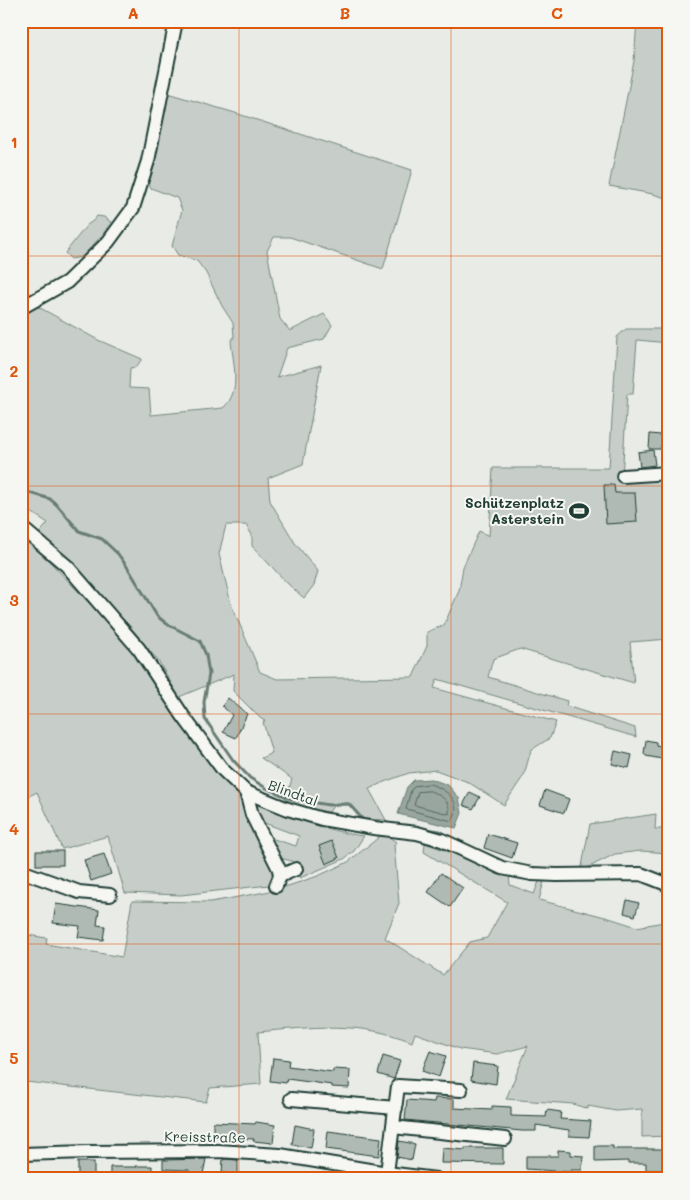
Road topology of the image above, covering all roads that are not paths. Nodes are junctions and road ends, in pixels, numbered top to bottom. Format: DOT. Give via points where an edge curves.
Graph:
graph roads {
  1 [pos="176,21"];
  2 [pos="21,308"];
  3 [pos="669,474"];
  4 [pos="622,476"];
  5 [pos="21,527"];
  6 [pos="246,792"];
  7 [pos="296,869"];
  8 [pos="21,871"];
  9 [pos="669,885"];
  10 [pos="110,894"];
  11 [pos="461,1090"];
  12 [pos="291,1099"];
  13 [pos="396,1108"];
  14 [pos="394,1127"];
  15 [pos="505,1139"];
  16 [pos="21,1154"];
  17 [pos="387,1173"];
  18 [pos="436,1179"];
  1 -- 2 [label="street" via="148,161 133,208 108,242 67,282"];
  3 -- 4 [label="street"];
  5 -- 6 [label="street, Blindtal" via="67,566 139,649 222,770"];
  6 -- 7 [label="street" via="252,815 279,869 278,881"];
  6 -- 9 [label="street, Blindtal" via="322,820 416,833 442,840 502,868 532,874 641,874"];
  8 -- 10 [label="street" via="79,892"];
  11 -- 13 [label="street" via="398,1086"];
  12 -- 13 [label="street"];
  13 -- 14 [label="street"];
  14 -- 15 [label="street"];
  14 -- 17 [label="street"];
  16 -- 17 [label="street, Kreisstraße" via="218,1151 280,1154"];
  17 -- 18 [label="street, Kreisstraße"];
}
